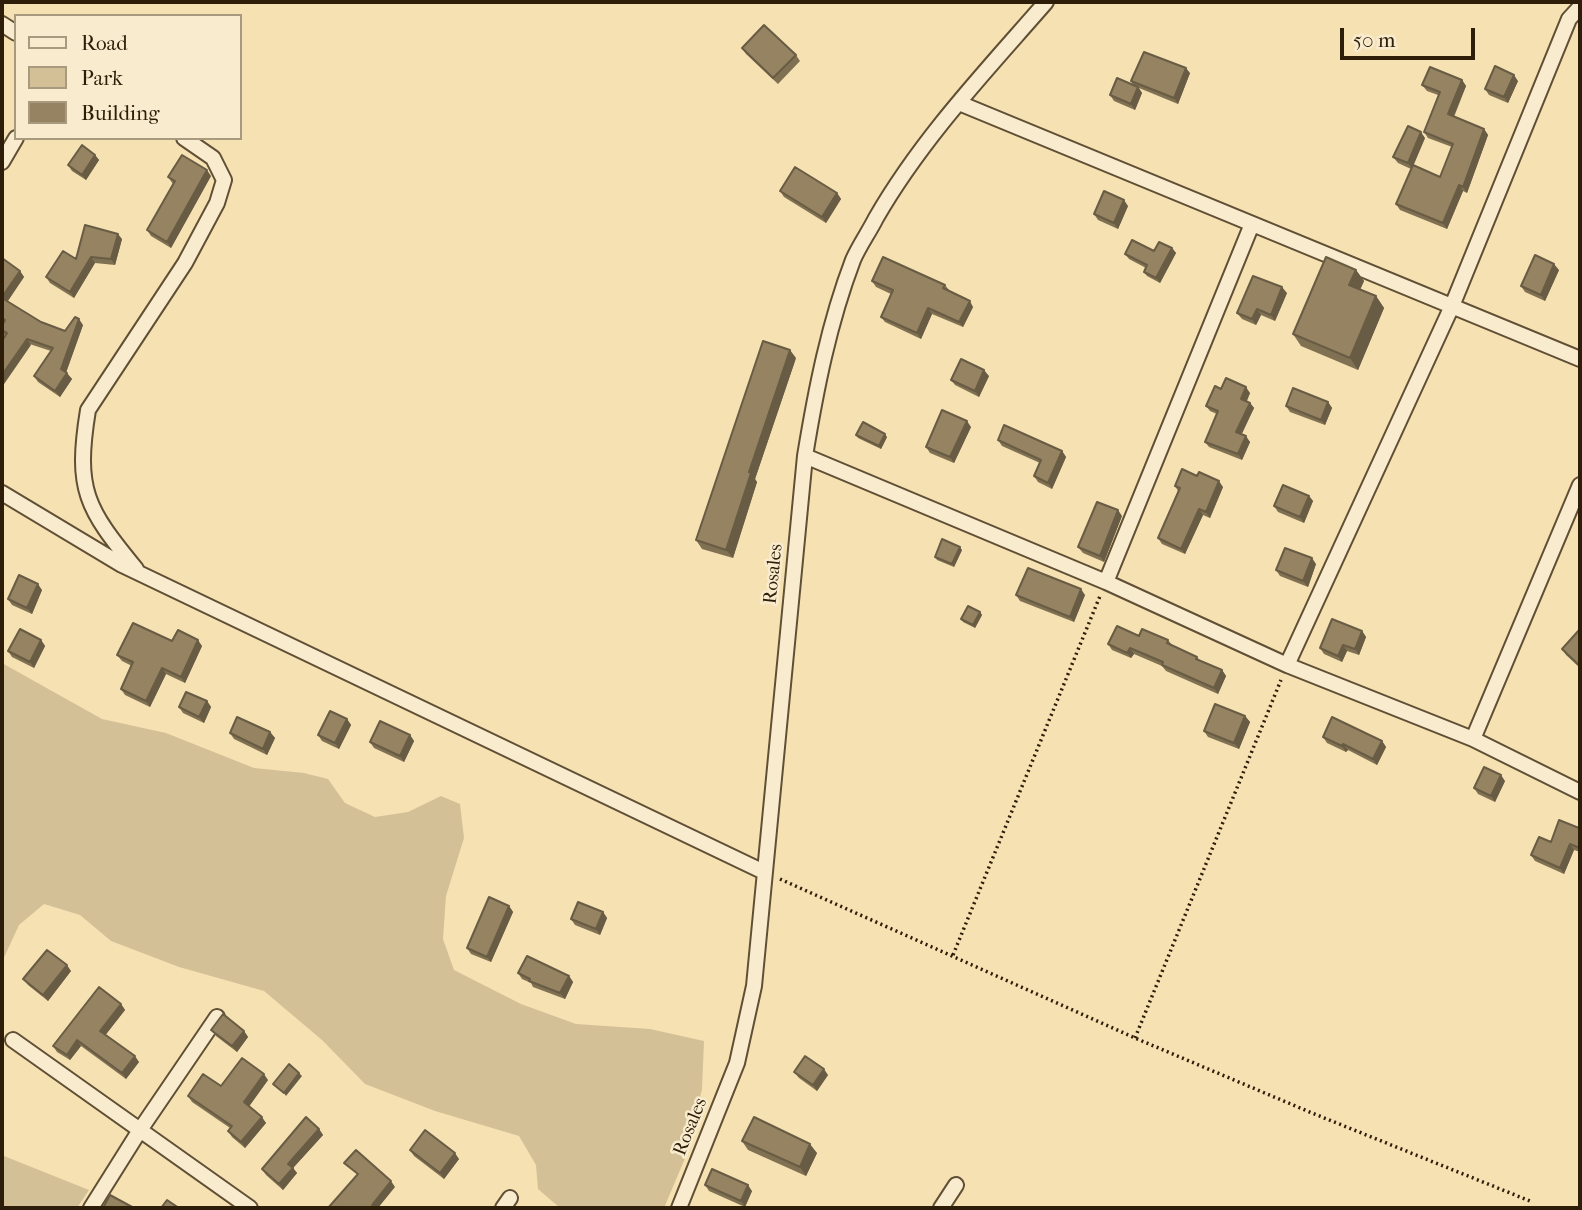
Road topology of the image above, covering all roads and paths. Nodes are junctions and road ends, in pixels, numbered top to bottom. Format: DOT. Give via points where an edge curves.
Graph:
graph roads {
  1 [pos="1046,2"];
  2 [pos="1580,7"];
  3 [pos="959,103"];
  4 [pos="15,140"];
  5 [pos="187,140"];
  6 [pos="2,162"];
  7 [pos="1252,224"];
  8 [pos="1452,306"];
  9 [pos="1580,359"];
  10 [pos="805,456"];
  11 [pos="1580,485"];
  12 [pos="2,493"];
  13 [pos="139,573"];
  14 [pos="1106,582"];
  15 [pos="1287,665"];
  16 [pos="1473,739"];
  17 [pos="1580,792"];
  18 [pos="764,872"];
  19 [pos="953,956"];
  20 [pos="217,1017"];
  21 [pos="1135,1038"];
  22 [pos="13,1040"];
  23 [pos="140,1130"];
  24 [pos="956,1185"];
  25 [pos="1530,1201"];
  26 [pos="91,1208"];
  27 [pos="250,1208"];
  28 [pos="679,1208"];
  29 [pos="941,1208"];
  1 -- 3 [label="street, Rosales"];
  2 -- 8 [label="street" via="1569,19"];
  3 -- 7 [label="street"];
  3 -- 10 [label="street, Rosales" via="920,148 854,258 816,387"];
  4 -- 6 [label="street"];
  5 -- 13 [label="street" via="213,158 223,180 217,202 186,263 88,410 81,463 94,514"];
  7 -- 8 [label="street"];
  7 -- 14 [label="street"];
  8 -- 9 [label="street"];
  8 -- 15 [label="street"];
  10 -- 14 [label="street"];
  10 -- 18 [label="street, Rosales"];
  11 -- 16 [label="street"];
  12 -- 13 [label="street"];
  13 -- 18 [label="street"];
  14 -- 15 [label="street"];
  14 -- 19 [label="path"];
  15 -- 16 [label="street"];
  15 -- 21 [label="path"];
  16 -- 17 [label="street"];
  18 -- 19 [label="path"];
  18 -- 28 [label="street, Rosales" via="754,986 737,1063"];
  19 -- 21 [label="path"];
  20 -- 23 [label="street"];
  21 -- 25 [label="path"];
  22 -- 23 [label="street"];
  23 -- 26 [label="street"];
  23 -- 27 [label="street"];
  24 -- 29 [label="street"];
}
